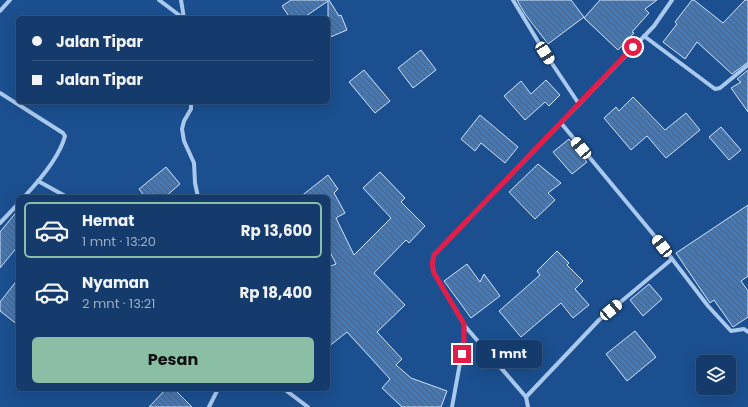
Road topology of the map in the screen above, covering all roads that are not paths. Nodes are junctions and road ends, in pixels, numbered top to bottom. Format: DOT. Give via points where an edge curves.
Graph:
graph roads {
  1 [pos="10,0"];
  2 [pos="159,0"];
  3 [pos="181,0"];
  4 [pos="513,0"];
  5 [pos="672,0"];
  6 [pos="0,11"];
  7 [pos="180,16"];
  8 [pos="183,16"];
  9 [pos="644,36"];
  10 [pos="748,65"];
  11 [pos="0,93"];
  12 [pos="16,103"];
  13 [pos="17,104"];
  14 [pos="191,104"];
  15 [pos="579,104"];
  16 [pos="561,123"];
  17 [pos="38,181"];
  18 [pos="26,195"];
  19 [pos="63,195"];
  20 [pos="198,195"];
  21 [pos="16,206"];
  22 [pos="0,223"];
  23 [pos="672,259"];
  24 [pos="464,324"];
  25 [pos="748,332"];
  26 [pos="217,391"];
  27 [pos="287,391"];
  28 [pos="526,397"];
  29 [pos="208,407"];
  30 [pos="308,407"];
  31 [pos="452,407"];
  32 [pos="528,407"];
  1 -- 6 [label="street"];
  2 -- 7 [label="street"];
  3 -- 8 [label="street"];
  4 -- 15 [label="street"];
  5 -- 9 [label="street"];
  9 -- 10 [label="street" via="715,89 720,88"];
  9 -- 15 [label="street"];
  11 -- 12 [label="street"];
  13 -- 17 [label="street" via="66,136 62,147"];
  14 -- 20 [label="street" via="182,129 194,163"];
  15 -- 16 [label="street"];
  16 -- 23 [label="street"];
  16 -- 24 [label="street" via="434,255 434,273"];
  17 -- 18 [label="street"];
  17 -- 19 [label="street"];
  21 -- 22 [label="street"];
  23 -- 25 [label="street" via="731,331 744,329"];
  23 -- 28 [label="street" via="599,320"];
  24 -- 28 [label="street"];
  24 -- 31 [label="street" via="464,340"];
  26 -- 29 [label="street"];
  27 -- 30 [label="street"];
  28 -- 32 [label="street"];
}
